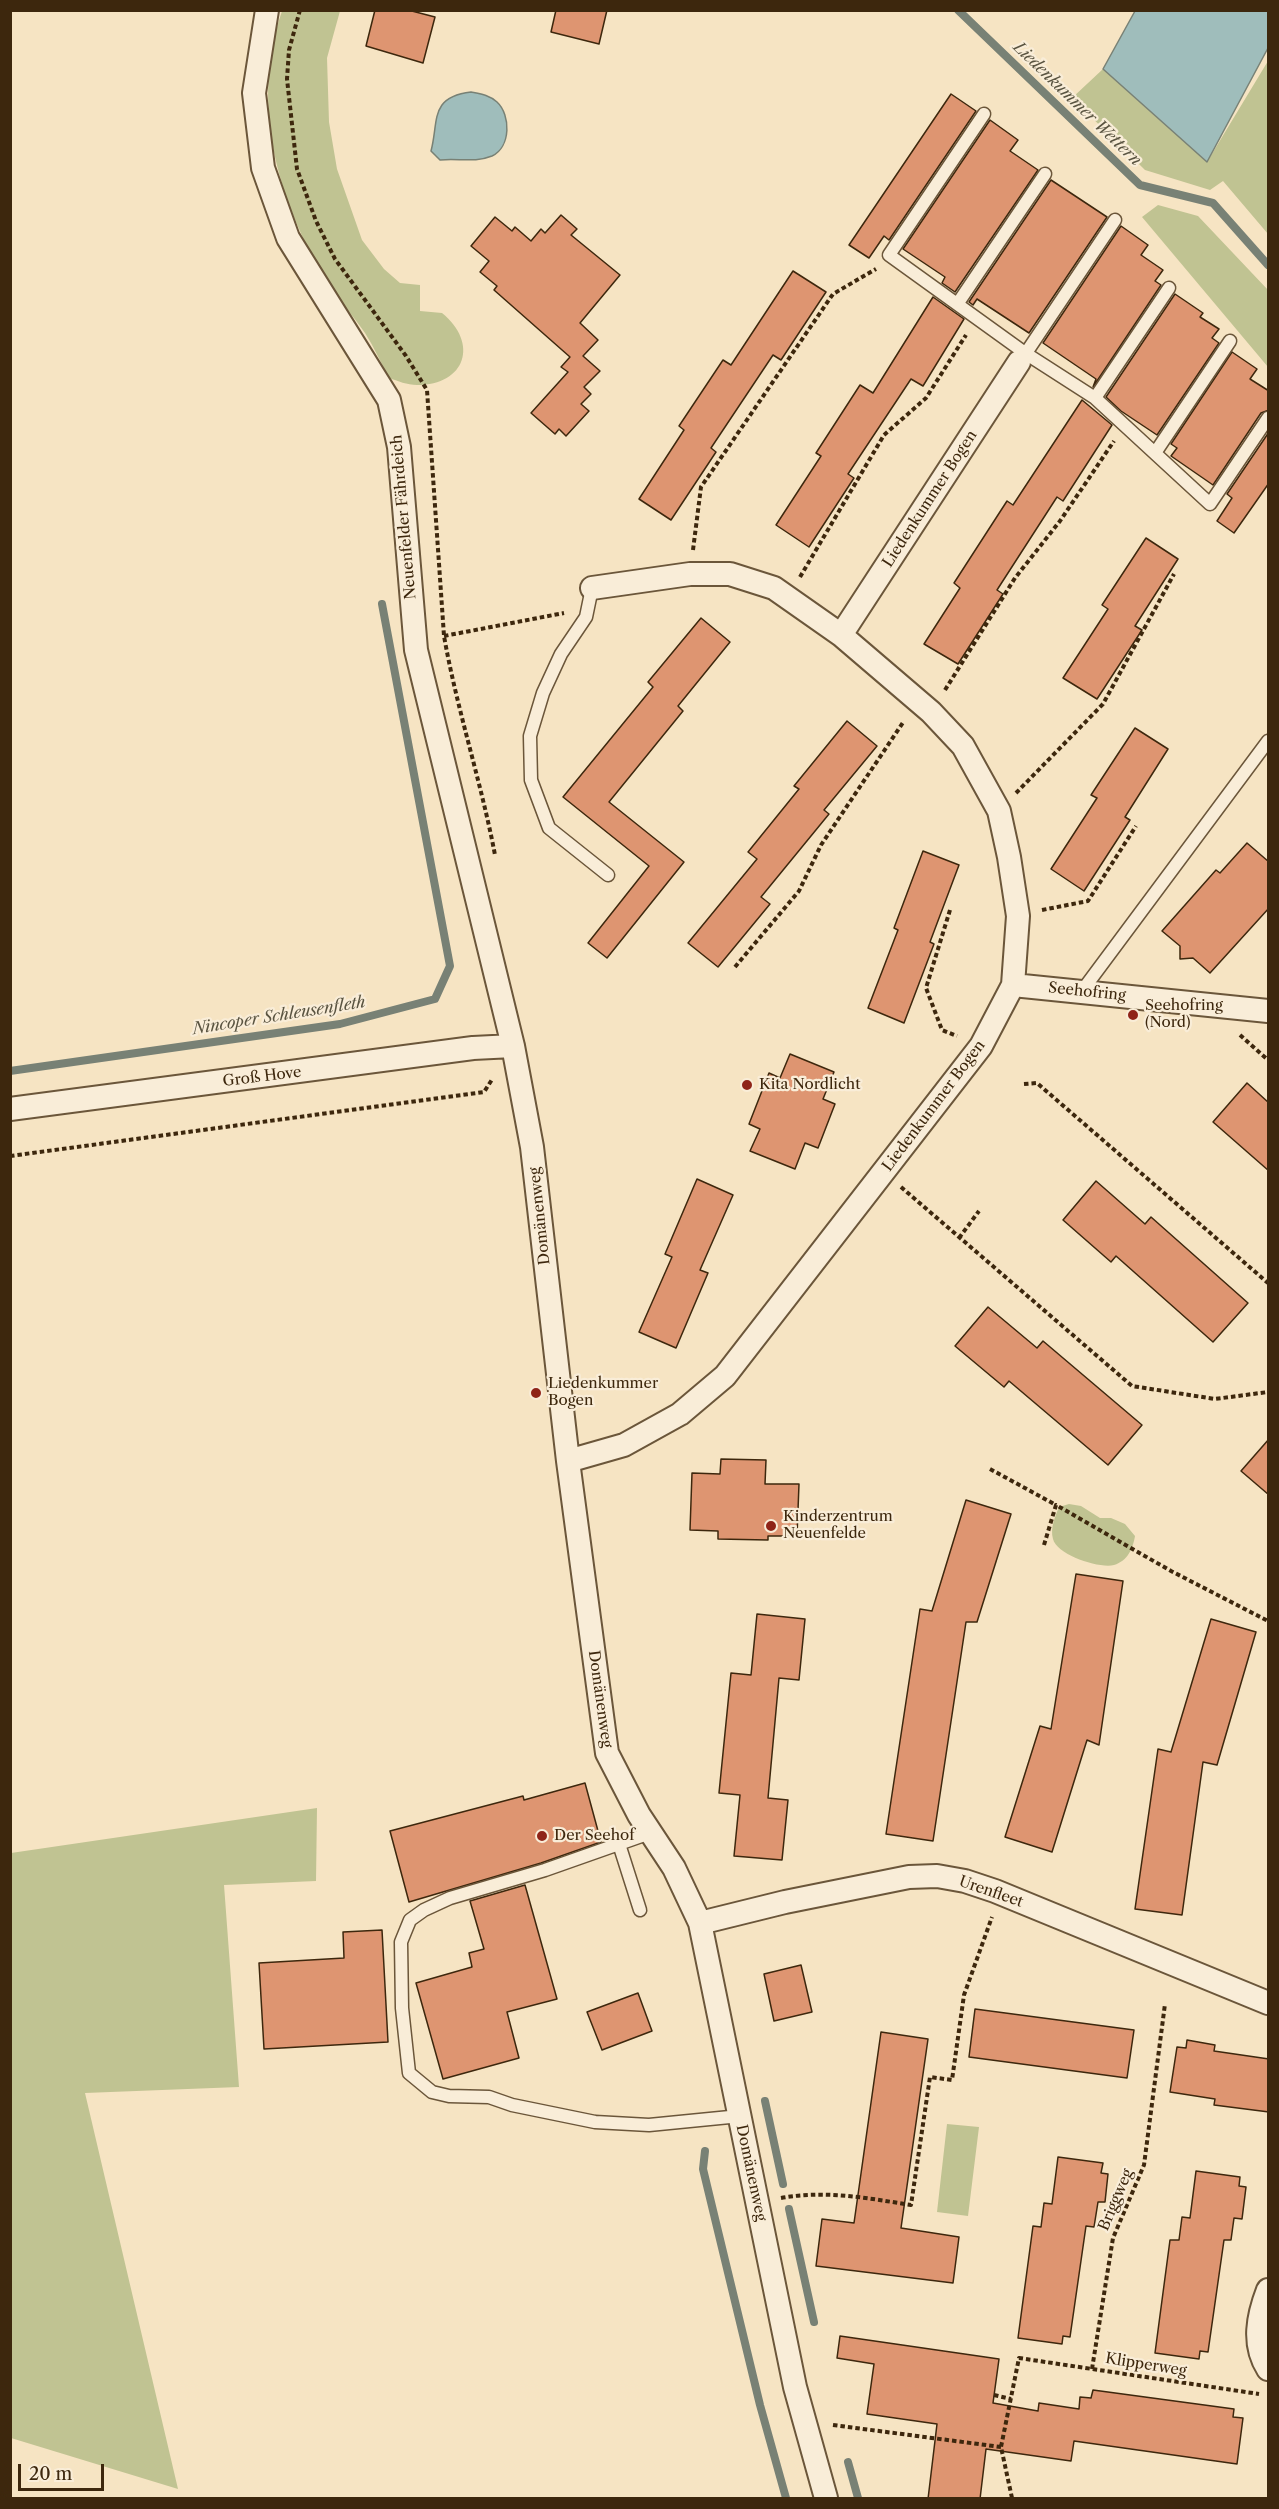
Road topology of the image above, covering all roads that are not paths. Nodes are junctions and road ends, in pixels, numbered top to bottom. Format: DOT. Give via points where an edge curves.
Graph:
graph roads {
  1 [pos="267,10"];
  2 [pos="984,114"];
  3 [pos="1045,174"];
  4 [pos="1115,220"];
  5 [pos="1169,288"];
  6 [pos="958,303"];
  7 [pos="1230,341"];
  8 [pos="1022,357"];
  9 [pos="1095,398"];
  10 [pos="1269,418"];
  11 [pos="1155,453"];
  12 [pos="592,588"];
  13 [pos="841,635"];
  14 [pos="1269,741"];
  15 [pos="608,875"];
  16 [pos="1013,985"];
  17 [pos="1082,991"];
  18 [pos="1269,1011"];
  19 [pos="513,1046"];
  20 [pos="10,1109"];
  21 [pos="568,1461"];
  22 [pos="650,1833"];
  23 [pos="619,1844"];
  24 [pos="640,1910"];
  25 [pos="700,1923"];
  26 [pos="1269,2003"];
  27 [pos="740,2116"];
  28 [pos="1269,2290"];
  29 [pos="1269,2369"];
  30 [pos="826,2499"];
  1 -- 19 [label="street, Neuenfelder Fährdeich" via="254,93 263,168 288,238 389,400 399,447 416,650"];
  2 -- 6 [label="lane" via="889,255"];
  3 -- 6 [label="lane"];
  4 -- 8 [label="lane"];
  5 -- 9 [label="lane"];
  6 -- 8 [label="lane"];
  7 -- 11 [label="lane"];
  8 -- 9 [label="lane"];
  8 -- 13 [label="street, Liedenkummer Bogen"];
  9 -- 11 [label="lane"];
  10 -- 11 [label="lane" via="1209,504"];
  12 -- 13 [label="street, Liedenkummer Bogen" via="690,574 730,574 774,588"];
  12 -- 15 [label="lane" via="586,617 561,654 536,715 530,736 531,780 549,828"];
  13 -- 16 [label="street, Liedenkummer Bogen" via="925,706 963,746 999,811 1018,916"];
  14 -- 17 [label="lane"];
  16 -- 17 [label="street, Seehofring"];
  16 -- 21 [label="street, Liedenkummer Bogen" via="981,1046 725,1376 680,1414 624,1445"];
  17 -- 18 [label="street, Seehofring"];
  19 -- 20 [label="street, Groß Hove"];
  19 -- 21 [label="street, Domänenweg" via="532,1147"];
  21 -- 22 [label="street, Domänenweg" via="607,1753"];
  22 -- 23 [label="lane"];
  22 -- 25 [label="street, Domänenweg" via="674,1868"];
  23 -- 24 [label="lane"];
  23 -- 27 [label="lane" via="450,1898 410,1920 401,1942 408,2073 432,2092 489,2097 595,2122 649,2125"];
  25 -- 26 [label="street, Urenfleet" via="909,1877 937,1876 995,1891"];
  25 -- 27 [label="street, Domänenweg"];
  27 -- 30 [label="street, Domänenweg" via="795,2387"];
  28 -- 29 [label="street" via="1260,2310 1257,2334"];
}
